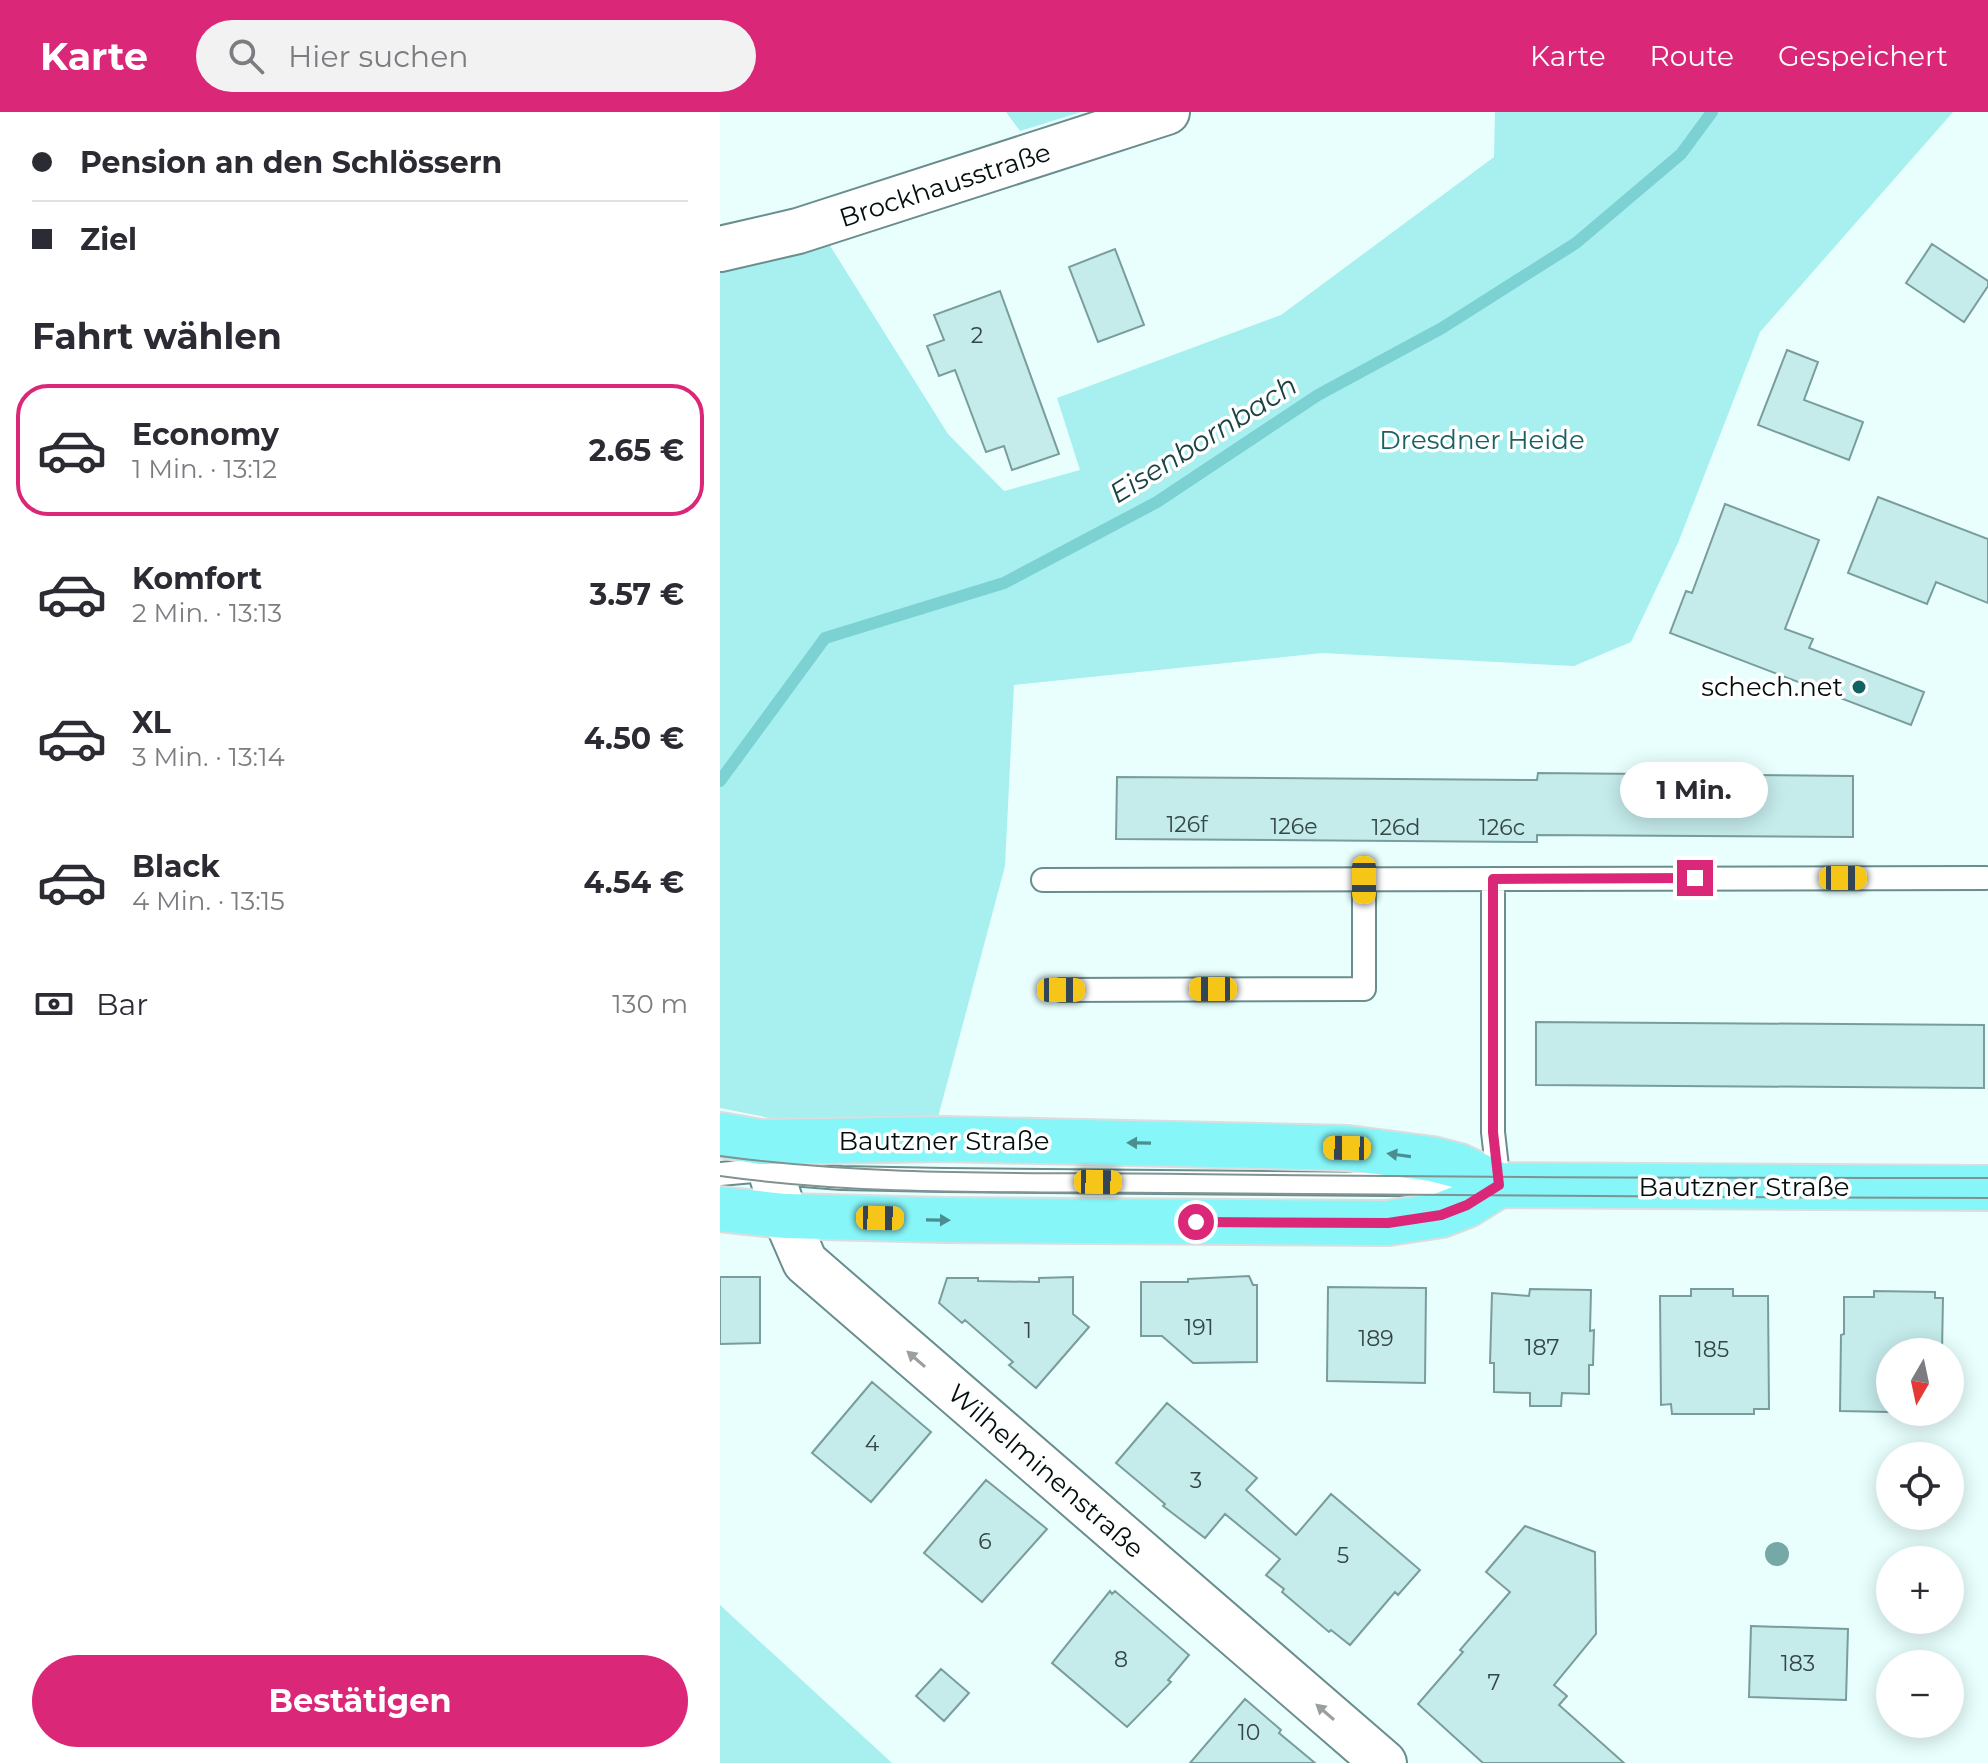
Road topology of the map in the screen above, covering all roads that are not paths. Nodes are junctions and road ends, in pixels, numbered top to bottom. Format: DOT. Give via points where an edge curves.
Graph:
graph roads {
  1 [pos="1167,112"];
  2 [pos="720,249"];
  3 [pos="1986,878"];
  4 [pos="1493,879"];
  5 [pos="1043,880"];
  6 [pos="1364,880"];
  7 [pos="1061,990"];
  8 [pos="750,1150"];
  9 [pos="720,1174"];
  10 [pos="841,1178"];
  11 [pos="1499,1185"];
  12 [pos="1988,1188"];
  13 [pos="720,1209"];
  14 [pos="785,1216"];
  15 [pos="1384,1763"];
  1 -- 2 [label="street, Brockhausstraße" via="798,231"];
  3 -- 4 [label="lane"];
  4 -- 6 [label="lane"];
  4 -- 11 [label="lane" via="1493,1132"];
  5 -- 6 [label="lane"];
  6 -- 7 [label="lane" via="1364,989"];
  8 -- 9 [label="lane" via="753,1171"];
  8 -- 10 [label="lane"];
  8 -- 10 [label="lane"];
  11 -- 8 [label="main road, Bautzner Straße, one-way" via="1459,1166 1347,1148 944,1139"];
  8 -- 14 [label="street, Wilhelminenstraße"];
  10 -- 11 [label="lane"];
  11 -- 12 [label="main road, Bautzner Straße"];
  14 -- 11 [label="main road, one-way" via="1388,1223 1441,1215"];
  13 -- 14 [label="main road"];
  15 -- 14 [label="street, Wilhelminenstraße, one-way" via="805,1262"];
}
